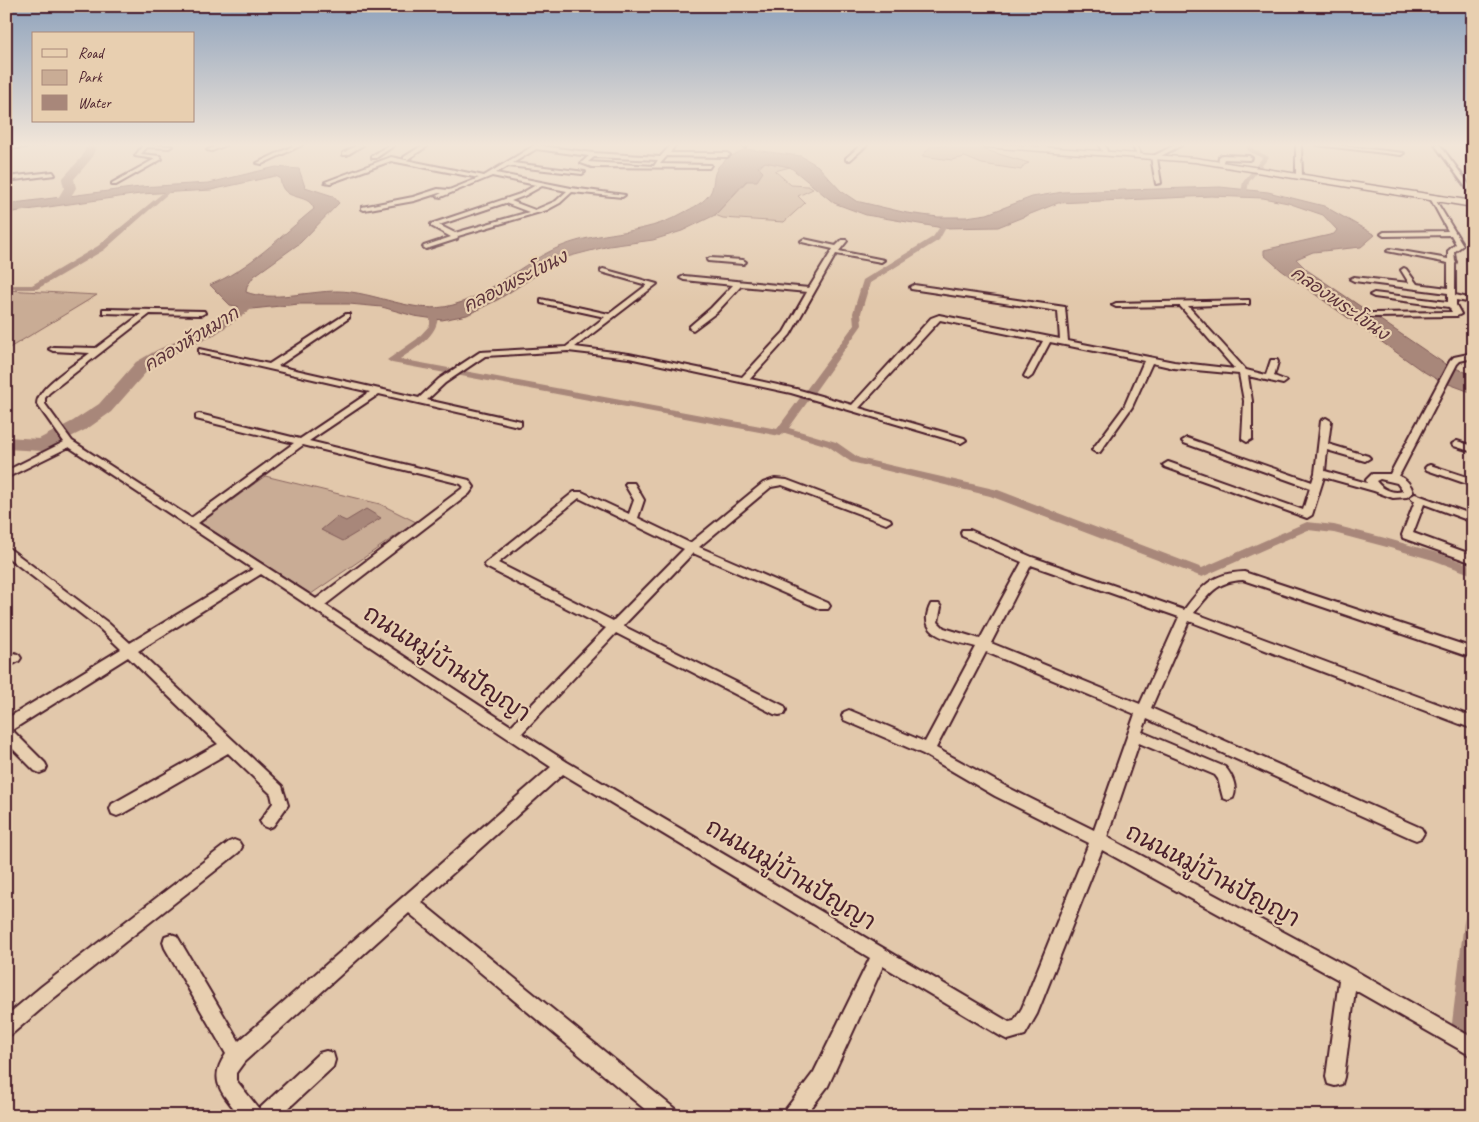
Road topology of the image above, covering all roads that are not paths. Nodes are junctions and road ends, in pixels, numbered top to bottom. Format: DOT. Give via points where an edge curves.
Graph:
graph roads {
  1 [pos="416,197"];
  2 [pos="512,197"];
  3 [pos="563,197"];
  4 [pos="1431,197"];
  5 [pos="1434,197"];
  6 [pos="1438,197"];
  7 [pos="504,200"];
  8 [pos="1473,203"];
  9 [pos="364,208"];
  10 [pos="535,212"];
  11 [pos="467,213"];
  12 [pos="476,217"];
  13 [pos="1453,233"];
  14 [pos="1384,234"];
  15 [pos="454,235"];
  16 [pos="804,241"];
  17 [pos="844,241"];
  18 [pos="426,246"];
  19 [pos="836,250"];
  20 [pos="1390,251"];
  21 [pos="710,260"];
  22 [pos="881,260"];
  23 [pos="742,262"];
  24 [pos="1453,262"];
  25 [pos="1404,270"];
  26 [pos="603,271"];
  27 [pos="729,271"];
  28 [pos="684,278"];
  29 [pos="1354,279"];
  30 [pos="740,282"];
  31 [pos="914,286"];
  32 [pos="1414,286"];
  33 [pos="810,290"];
  34 [pos="1454,294"];
  35 [pos="1374,295"];
  36 [pos="544,300"];
  37 [pos="1473,301"];
  38 [pos="1246,302"];
  39 [pos="1182,304"];
  40 [pos="1116,305"];
  41 [pos="1452,305"];
  42 [pos="106,311"];
  43 [pos="148,312"];
  44 [pos="201,313"];
  45 [pos="1372,315"];
  46 [pos="346,316"];
  47 [pos="610,316"];
  48 [pos="693,328"];
  49 [pos="1047,340"];
  50 [pos="1064,343"];
  51 [pos="53,349"];
  52 [pos="568,349"];
  53 [pos="98,351"];
  54 [pos="202,352"];
  55 [pos="1473,355"];
  56 [pos="1148,360"];
  57 [pos="1274,362"];
  58 [pos="270,367"];
  59 [pos="1243,372"];
  60 [pos="1028,376"];
  61 [pos="1269,377"];
  62 [pos="743,381"];
  63 [pos="1282,381"];
  64 [pos="377,391"];
  65 [pos="420,401"];
  66 [pos="854,408"];
  67 [pos="199,417"];
  68 [pos="1326,421"];
  69 [pos="518,423"];
  70 [pos="64,438"];
  71 [pos="1247,439"];
  72 [pos="961,440"];
  73 [pos="1187,441"];
  74 [pos="301,442"];
  75 [pos="1457,444"];
  76 [pos="1323,446"];
  77 [pos="1473,449"];
  78 [pos="1097,450"];
  79 [pos="1366,458"];
  80 [pos="1168,465"];
  81 [pos="1430,468"];
  82 [pos="1320,473"];
  83 [pos="6,476"];
  84 [pos="1393,478"];
  85 [pos="1473,483"];
  86 [pos="630,484"];
  87 [pos="1317,487"];
  88 [pos="1378,489"];
  89 [pos="1406,494"];
  90 [pos="1421,500"];
  91 [pos="632,519"];
  92 [pos="1473,519"];
  93 [pos="886,521"];
  94 [pos="192,523"];
  95 [pos="966,533"];
  96 [pos="691,548"];
  97 [pos="6,550"];
  98 [pos="1473,559"];
  99 [pos="1028,560"];
  100 [pos="261,569"];
  101 [pos="317,606"];
  102 [pos="824,606"];
  103 [pos="935,607"];
  104 [pos="1186,615"];
  105 [pos="615,626"];
  106 [pos="983,645"];
  107 [pos="128,650"];
  108 [pos="1473,653"];
  109 [pos="779,710"];
  110 [pos="1143,711"];
  111 [pos="849,716"];
  112 [pos="1473,723"];
  113 [pos="6,726"];
  114 [pos="6,733"];
  115 [pos="512,734"];
  116 [pos="1134,735"];
  117 [pos="228,745"];
  118 [pos="928,750"];
  119 [pos="562,766"];
  120 [pos="40,767"];
  121 [pos="1228,794"];
  122 [pos="116,809"];
  123 [pos="268,821"];
  124 [pos="1416,833"];
  125 [pos="1098,840"];
  126 [pos="234,847"];
  127 [pos="409,902"];
  128 [pos="171,942"];
  129 [pos="880,955"];
  130 [pos="1348,976"];
  131 [pos="6,1028"];
  132 [pos="1473,1048"];
  133 [pos="237,1055"];
  134 [pos="326,1060"];
  135 [pos="1335,1077"];
  136 [pos="252,1116"];
  137 [pos="266,1116"];
  138 [pos="668,1116"];
  139 [pos="793,1116"];
  1 -- 9 [label="street"];
  2 -- 7 [label="street"];
  3 -- 10 [label="street" via="554,205"];
  4 -- 13 [label="street"];
  5 -- 8 [label="main road"];
  6 -- 8 [label="main road"];
  7 -- 10 [label="street"];
  7 -- 11 [label="street"];
  10 -- 15 [label="street"];
  11 -- 12 [label="street"];
  11 -- 15 [label="street" via="433,225"];
  13 -- 14 [label="street"];
  13 -- 24 [label="street" via="1460,245 1451,251"];
  15 -- 18 [label="street" via="454,238"];
  16 -- 19 [label="street"];
  17 -- 19 [label="street"];
  19 -- 22 [label="street"];
  19 -- 33 [label="street"];
  20 -- 24 [label="street"];
  21 -- 27 [label="street"];
  23 -- 27 [label="street"];
  24 -- 34 [label="street"];
  25 -- 32 [label="street"];
  26 -- 47 [label="street" via="653,284"];
  27 -- 28 [label="street"];
  27 -- 30 [label="street"];
  29 -- 32 [label="street"];
  30 -- 33 [label="street"];
  30 -- 48 [label="street"];
  31 -- 50 [label="street" via="1062,309"];
  32 -- 34 [label="street"];
  33 -- 62 [label="street" via="792,328"];
  34 -- 37 [label="street"];
  34 -- 41 [label="street"];
  35 -- 41 [label="street"];
  36 -- 47 [label="street"];
  38 -- 39 [label="street"];
  39 -- 40 [label="street"];
  39 -- 59 [label="street"];
  41 -- 45 [label="street" via="1457,315"];
  42 -- 43 [label="street"];
  43 -- 44 [label="street"];
  43 -- 53 [label="street"];
  46 -- 58 [label="street"];
  47 -- 52 [label="street"];
  49 -- 50 [label="street"];
  49 -- 60 [label="street"];
  49 -- 66 [label="street" via="938,318"];
  50 -- 56 [label="street"];
  51 -- 53 [label="street"];
  52 -- 62 [label="street" via="629,356"];
  52 -- 65 [label="street" via="488,353 468,363"];
  53 -- 70 [label="street" via="41,398 41,404"];
  54 -- 58 [label="street"];
  55 -- 84 [label="street" via="1457,359 1454,363"];
  56 -- 59 [label="street"];
  56 -- 78 [label="street" via="1128,407"];
  57 -- 61 [label="street"];
  58 -- 64 [label="street"];
  59 -- 61 [label="street"];
  59 -- 71 [label="street" via="1248,401"];
  61 -- 63 [label="street"];
  62 -- 66 [label="street"];
  64 -- 65 [label="street"];
  64 -- 74 [label="street"];
  65 -- 69 [label="street"];
  66 -- 72 [label="street"];
  67 -- 74 [label="street"];
  68 -- 76 [label="street"];
  70 -- 83 [label="street"];
  70 -- 94 [label="street, ถนนหมู่บ้านปัญญา"];
  73 -- 87 [label="street"];
  74 -- 94 [label="street"];
  74 -- 101 [label="street" via="464,482 469,487"];
  75 -- 77 [label="street"];
  76 -- 79 [label="street"];
  76 -- 82 [label="street"];
  80 -- 87 [label="street" via="1307,515"];
  81 -- 85 [label="street"];
  82 -- 87 [label="street"];
  82 -- 88 [label="street"];
  84 -- 88 [label="street" via="1372,477 1371,483"];
  84 -- 89 [label="street" via="1407,486"];
  86 -- 91 [label="street" via="639,500"];
  88 -- 89 [label="street" via="1391,494"];
  89 -- 90 [label="street"];
  90 -- 92 [label="street"];
  90 -- 98 [label="street" via="1407,535"];
  91 -- 96 [label="street"];
  91 -- 105 [label="street" via="578,494 490,564"];
  93 -- 96 [label="street" via="783,482 774,482"];
  94 -- 100 [label="street, ถนนหมู่บ้านปัญญา"];
  95 -- 99 [label="street"];
  96 -- 102 [label="street"];
  96 -- 105 [label="street"];
  97 -- 107 [label="street" via="103,625"];
  99 -- 104 [label="street"];
  99 -- 106 [label="street"];
  100 -- 101 [label="street, ถนนหมู่บ้านปัญญา"];
  100 -- 107 [label="street"];
  101 -- 115 [label="street, ถนนหมู่บ้านปัญญา"];
  103 -- 106 [label="street" via="934,627"];
  104 -- 108 [label="street" via="1215,582 1244,576"];
  104 -- 110 [label="street"];
  104 -- 112 [label="street"];
  105 -- 109 [label="street"];
  105 -- 115 [label="street"];
  106 -- 110 [label="street"];
  106 -- 118 [label="street"];
  107 -- 113 [label="street"];
  107 -- 117 [label="street"];
  110 -- 116 [label="street"];
  110 -- 124 [label="street"];
  111 -- 118 [label="street"];
  114 -- 120 [label="street"];
  115 -- 119 [label="street, ถนนหมู่บ้านปัญญา"];
  116 -- 121 [label="street" via="1220,770 1225,777"];
  116 -- 125 [label="street"];
  117 -- 122 [label="street"];
  117 -- 123 [label="street" via="277,790 281,805"];
  118 -- 125 [label="street" via="1000,791"];
  119 -- 127 [label="street"];
  119 -- 129 [label="street, ถนนหมู่บ้านปัญญา"];
  125 -- 129 [label="street, ถนนหมู่บ้านปัญญา" via="1028,1014 1019,1029 1008,1031"];
  125 -- 130 [label="street, ถนนหมู่บ้านปัญญา"];
  126 -- 131 [label="street"];
  127 -- 133 [label="street"];
  127 -- 138 [label="street"];
  128 -- 133 [label="street"];
  129 -- 139 [label="street" via="821,1080"];
  130 -- 132 [label="street, ถนนหมู่บ้านปัญญา"];
  130 -- 135 [label="street"];
  133 -- 136 [label="street" via="226,1070 227,1083"];
  134 -- 137 [label="street"];
}
